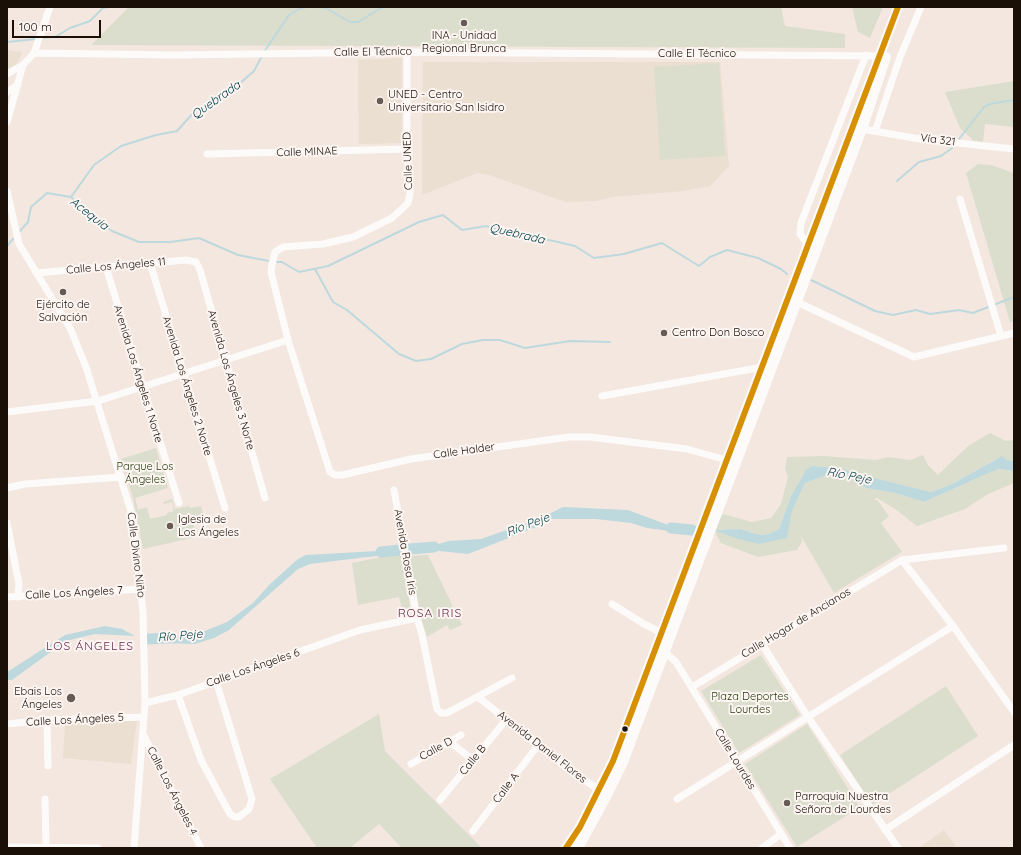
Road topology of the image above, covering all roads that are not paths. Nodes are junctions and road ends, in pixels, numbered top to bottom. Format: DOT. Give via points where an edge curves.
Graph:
graph roads {
  1 [pos="50,7"];
  2 [pos="898,7"];
  3 [pos="905,7"];
  4 [pos="921,7"];
  5 [pos="894,35"];
  6 [pos="407,52"];
  7 [pos="34,53"];
  8 [pos="866,55"];
  9 [pos="880,56"];
  10 [pos="23,65"];
  11 [pos="7,74"];
  12 [pos="18,85"];
  13 [pos="872,89"];
  14 [pos="7,92"];
  15 [pos="7,122"];
  16 [pos="862,128"];
  17 [pos="875,131"];
  18 [pos="407,149"];
  19 [pos="1014,149"];
  20 [pos="843,152"];
  21 [pos="207,154"];
  22 [pos="7,192"];
  23 [pos="960,199"];
  24 [pos="808,245"];
  25 [pos="196,262"];
  26 [pos="150,263"];
  27 [pos="106,268"];
  28 [pos="36,273"];
  29 [pos="797,302"];
  30 [pos="1014,333"];
  31 [pos="1001,336"];
  32 [pos="288,340"];
  33 [pos="225,360"];
  34 [pos="763,367"];
  35 [pos="183,374"];
  36 [pos="142,387"];
  37 [pos="602,396"];
  38 [pos="98,401"];
  39 [pos="7,412"];
  40 [pos="732,462"];
  41 [pos="121,477"];
  42 [pos="7,488"];
  43 [pos="394,490"];
  44 [pos="265,498"];
  45 [pos="179,504"];
  46 [pos="225,508"];
  47 [pos="7,523"];
  48 [pos="1004,548"];
  49 [pos="902,560"];
  50 [pos="141,589"];
  51 [pos="7,597"];
  52 [pos="18,597"];
  53 [pos="612,604"];
  54 [pos="668,616"];
  55 [pos="416,618"];
  56 [pos="953,626"];
  57 [pos="662,633"];
  58 [pos="762,644"];
  59 [pos="664,652"];
  60 [pos="648,671"];
  61 [pos="512,678"];
  62 [pos="216,681"];
  63 [pos="692,687"];
  64 [pos="178,695"];
  65 [pos="478,697"];
  66 [pos="145,703"];
  67 [pos="1014,712"];
  68 [pos="808,716"];
  69 [pos="144,717"];
  70 [pos="47,720"];
  71 [pos="506,720"];
  72 [pos="7,724"];
  73 [pos="143,735"];
  74 [pos="461,735"];
  75 [pos="450,742"];
  76 [pos="538,745"];
  77 [pos="1014,745"];
  78 [pos="473,760"];
  79 [pos="736,762"];
  80 [pos="411,764"];
  81 [pos="48,766"];
  82 [pos="604,793"];
  83 [pos="45,799"];
  84 [pos="677,799"];
  85 [pos="440,800"];
  86 [pos="885,830"];
  87 [pos="473,831"];
  88 [pos="781,834"];
  89 [pos="582,846"];
  90 [pos="7,847"];
  91 [pos="46,847"];
  92 [pos="98,848"];
  93 [pos="134,848"];
  94 [pos="201,848"];
  95 [pos="566,848"];
  96 [pos="762,848"];
  97 [pos="790,848"];
  98 [pos="898,848"];
  1 -- 7 [label="street"];
  2 -- 9 [label="highway"];
  3 -- 5 [label="highway"];
  4 -- 17 [label="street"];
  5 -- 9 [label="highway"];
  5 -- 13 [label="highway"];
  6 -- 7 [label="street, Calle El Técnico" via="173,55"];
  6 -- 8 [label="street, Calle El Técnico"];
  6 -- 18 [label="street, Calle UNED"];
  7 -- 10 [label="street"];
  8 -- 9 [label="street, Calle El Técnico"];
  8 -- 24 [label="street" via="801,223 800,234"];
  9 -- 13 [label="highway"];
  10 -- 11 [label="street"];
  10 -- 12 [label="street"];
  12 -- 14 [label="street"];
  12 -- 15 [label="street"];
  13 -- 16 [label="highway"];
  13 -- 20 [label="highway"];
  16 -- 17 [label="street, Vía 321"];
  16 -- 20 [label="highway" via="854,132"];
  16 -- 29 [label="highway"];
  17 -- 19 [label="street, Vía 321" via="920,139"];
  18 -- 21 [label="street, Calle MINAE"];
  18 -- 32 [label="street, Calle UNED" via="410,193 408,203 400,213 366,232 340,241 283,247 275,252 271,272"];
  20 -- 24 [label="highway"];
  22 -- 28 [label="street, Calle Divino Niño" via="19,244"];
  23 -- 31 [label="street"];
  24 -- 34 [label="highway"];
  25 -- 26 [label="street, Calle Los Ángeles 11" via="186,260"];
  25 -- 33 [label="street, Avenida Los Ángeles 3 Norte"];
  26 -- 27 [label="street, Calle Los Ángeles 11"];
  26 -- 35 [label="street, Avenida Los Ángeles 2 Norte"];
  27 -- 28 [label="street, Calle Los Ángeles 11"];
  27 -- 36 [label="street, Avenida Los Ángeles 1 Norte"];
  28 -- 38 [label="street, Calle Divino Niño" via="70,328"];
  29 -- 31 [label="street" via="914,358"];
  29 -- 40 [label="highway"];
  30 -- 31 [label="street"];
  32 -- 33 [label="street"];
  32 -- 40 [label="street, Calle Halder" via="330,472 335,475 411,459 569,436 687,449"];
  33 -- 35 [label="street"];
  33 -- 44 [label="street, Avenida Los Ángeles 3 Norte"];
  34 -- 37 [label="street"];
  34 -- 40 [label="highway"];
  35 -- 36 [label="street"];
  35 -- 46 [label="street, Avenida Los Ángeles 2 Norte"];
  36 -- 38 [label="street"];
  36 -- 45 [label="street, Avenida Los Ángeles 1 Norte"];
  38 -- 39 [label="street"];
  38 -- 41 [label="street, Calle Divino Niño"];
  40 -- 54 [label="highway"];
  40 -- 59 [label="highway"];
  41 -- 42 [label="street" via="25,484"];
  41 -- 50 [label="street, Calle Divino Niño" via="133,518"];
  43 -- 55 [label="street, Avenida Rosa Iris"];
  47 -- 52 [label="street"];
  48 -- 49 [label="street"];
  49 -- 56 [label="street"];
  49 -- 58 [label="street, Calle Hogar de Ancianos"];
  50 -- 52 [label="street, Calle Los Ángeles 7"];
  50 -- 66 [label="street, Calle Divino Niño"];
  51 -- 52 [label="street, Calle Los Ángeles 7"];
  53 -- 57 [label="street"];
  54 -- 57 [label="highway"];
  54 -- 59 [label="street" via="669,626 664,641"];
  55 -- 62 [label="street, Calle Los Ángeles 6" via="360,630"];
  55 -- 65 [label="street, Avenida Rosa Iris" via="422,635 437,709 441,713 447,713"];
  56 -- 67 [label="street"];
  56 -- 68 [label="street"];
  57 -- 60 [label="highway"];
  58 -- 63 [label="street, Calle Hogar de Ancianos"];
  58 -- 68 [label="street"];
  59 -- 60 [label="street" via="654,668"];
  59 -- 63 [label="street, Calle Lourdes" via="676,662"];
  59 -- 82 [label="highway" via="623,762"];
  60 -- 82 [label="highway" via="613,761"];
  61 -- 65 [label="street"];
  62 -- 64 [label="street, Calle Los Ángeles 6"];
  62 -- 64 [label="street" via="252,799 249,809 239,817 230,814 201,760"];
  63 -- 79 [label="street, Calle Lourdes"];
  64 -- 66 [label="street, Calle Los Ángeles 6"];
  65 -- 71 [label="street, Avenida Daniel Flores"];
  66 -- 69 [label="street, Calle Divino Niño"];
  68 -- 79 [label="street"];
  68 -- 86 [label="street"];
  69 -- 70 [label="street, Calle Los Ángeles 5"];
  69 -- 73 [label="street, Calle Divino Niño"];
  70 -- 72 [label="street, Calle Los Ángeles 5"];
  70 -- 81 [label="street"];
  71 -- 76 [label="street, Avenida Daniel Flores"];
  71 -- 78 [label="street, Calle B"];
  73 -- 93 [label="street, Calle Divino Niño"];
  73 -- 94 [label="street, Calle Los Ángeles 4"];
  74 -- 75 [label="street, Calle D"];
  75 -- 78 [label="street"];
  75 -- 80 [label="street, Calle D"];
  76 -- 82 [label="street, Avenida Daniel Flores"];
  76 -- 87 [label="street, Calle A"];
  77 -- 86 [label="street"];
  78 -- 85 [label="street, Calle B"];
  79 -- 84 [label="street"];
  79 -- 88 [label="street, Calle Lourdes"];
  82 -- 89 [label="highway"];
  82 -- 95 [label="highway"];
  83 -- 91 [label="street"];
  86 -- 98 [label="street"];
  88 -- 96 [label="street"];
  88 -- 97 [label="street, Calle Lourdes"];
  90 -- 91 [label="street"];
  91 -- 92 [label="street"];
}
